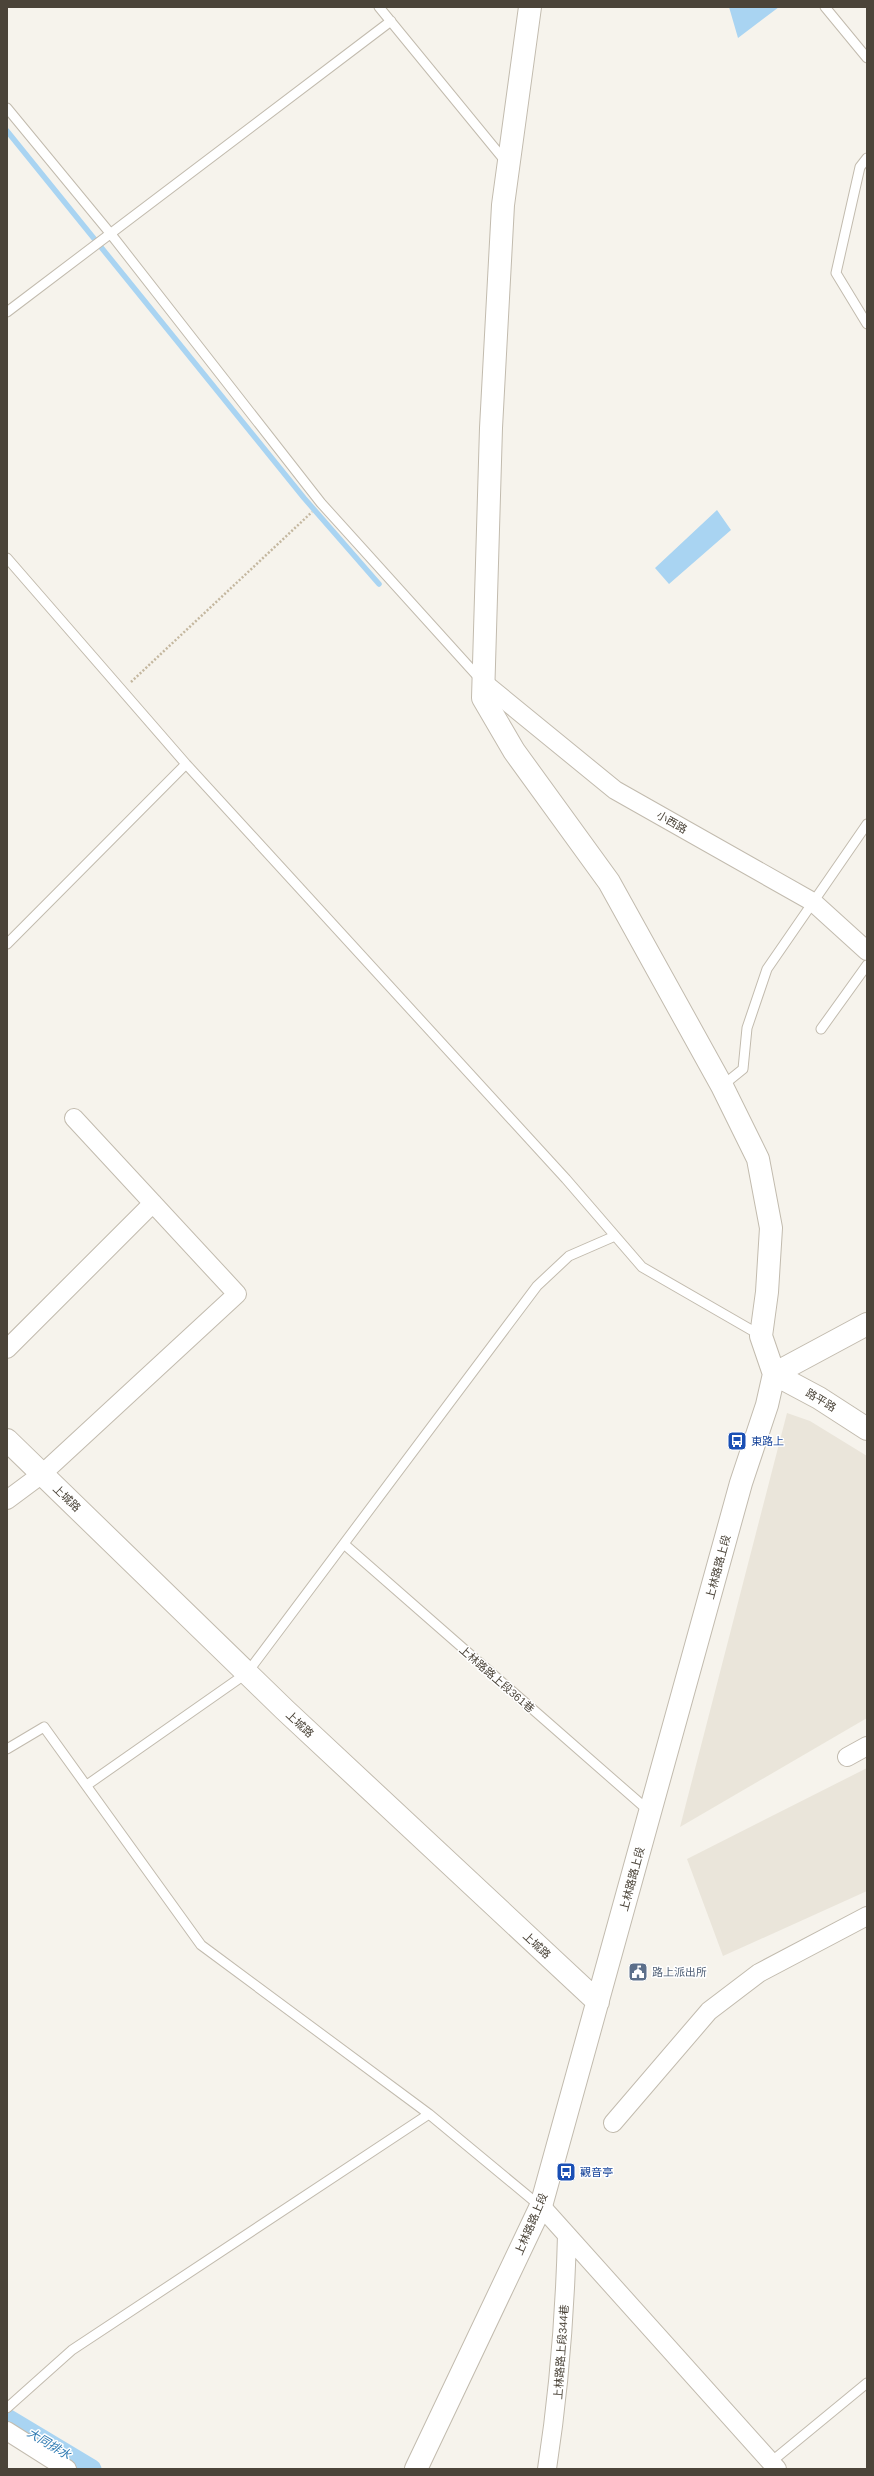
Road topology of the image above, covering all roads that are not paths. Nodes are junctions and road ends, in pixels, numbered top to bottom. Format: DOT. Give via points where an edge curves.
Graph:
graph roads {
  1 [pos="379,7"];
  2 [pos="530,7"];
  3 [pos="825,7"];
  4 [pos="391,21"];
  5 [pos="867,58"];
  6 [pos="7,108"];
  7 [pos="867,158"];
  8 [pos="508,164"];
  9 [pos="110,233"];
  10 [pos="7,312"];
  11 [pos="867,324"];
  12 [pos="7,558"];
  13 [pos="484,683"];
  14 [pos="186,764"];
  15 [pos="867,824"];
  16 [pos="813,902"];
  17 [pos="7,944"];
  18 [pos="867,951"];
  19 [pos="867,965"];
  20 [pos="821,1029"];
  21 [pos="722,1086"];
  22 [pos="74,1118"];
  23 [pos="153,1203"];
  24 [pos="615,1236"];
  25 [pos="867,1324"];
  26 [pos="761,1336"];
  27 [pos="7,1349"];
  28 [pos="774,1374"];
  29 [pos="867,1428"];
  30 [pos="7,1440"];
  31 [pos="42,1474"];
  32 [pos="7,1500"];
  33 [pos="344,1544"];
  34 [pos="247,1673"];
  35 [pos="867,1746"];
  36 [pos="7,1749"];
  37 [pos="847,1757"];
  38 [pos="87,1785"];
  39 [pos="650,1813"];
  40 [pos="864,1922"];
  41 [pos="598,2002"];
  42 [pos="429,2114"];
  43 [pos="613,2123"];
  44 [pos="541,2206"];
  45 [pos="567,2235"];
  46 [pos="867,2383"];
  47 [pos="7,2408"];
  48 [pos="7,2431"];
  49 [pos="774,2466"];
  50 [pos="67,2469"];
  51 [pos="416,2469"];
  52 [pos="547,2469"];
  1 -- 4 [label="lane"];
  2 -- 8 [label="street"];
  3 -- 5 [label="lane"];
  4 -- 8 [label="lane"];
  4 -- 9 [label="lane"];
  6 -- 9 [label="lane"];
  7 -- 11 [label="lane" via="860,167 836,273"];
  8 -- 13 [label="street" via="503,205 491,428"];
  9 -- 10 [label="lane"];
  9 -- 13 [label="lane" via="321,503"];
  12 -- 14 [label="lane"];
  13 -- 16 [label="street, 小西路" via="615,790"];
  13 -- 21 [label="street" via="484,698 507,738 609,882"];
  14 -- 17 [label="lane"];
  14 -- 24 [label="lane" via="566,1179"];
  15 -- 16 [label="lane"];
  16 -- 18 [label="street, 小西路"];
  16 -- 21 [label="lane" via="767,969 747,1028 743,1069"];
  19 -- 20 [label="lane"];
  21 -- 26 [label="street" via="758,1159 771,1228"];
  22 -- 23 [label="street"];
  23 -- 27 [label="street"];
  23 -- 31 [label="street" via="237,1294"];
  24 -- 26 [label="lane" via="642,1267"];
  24 -- 33 [label="lane" via="569,1256 537,1286"];
  25 -- 28 [label="street"];
  26 -- 28 [label="street"];
  28 -- 29 [label="street, 路平路" via="820,1398"];
  28 -- 39 [label="street, 上林路路上段"];
  30 -- 31 [label="street, 上城路"];
  31 -- 32 [label="street"];
  31 -- 34 [label="street, 上城路"];
  33 -- 34 [label="lane"];
  33 -- 39 [label="lane, 上林路路上段361巷"];
  34 -- 38 [label="lane"];
  34 -- 41 [label="street, 上城路"];
  35 -- 37 [label="street"];
  36 -- 38 [label="lane" via="44,1726"];
  38 -- 42 [label="lane" via="200,1945"];
  39 -- 41 [label="street, 上林路路上段"];
  40 -- 43 [label="street" via="759,1973 709,2011"];
  41 -- 44 [label="street, 上林路路上段"];
  42 -- 44 [label="lane"];
  42 -- 47 [label="lane" via="72,2350"];
  44 -- 45 [label="street"];
  44 -- 51 [label="street, 上林路路上段"];
  45 -- 49 [label="street"];
  45 -- 52 [label="street, 上林路路上段344巷" via="564,2336 558,2401"];
  46 -- 49 [label="lane"];
  48 -- 50 [label="street"];
}
